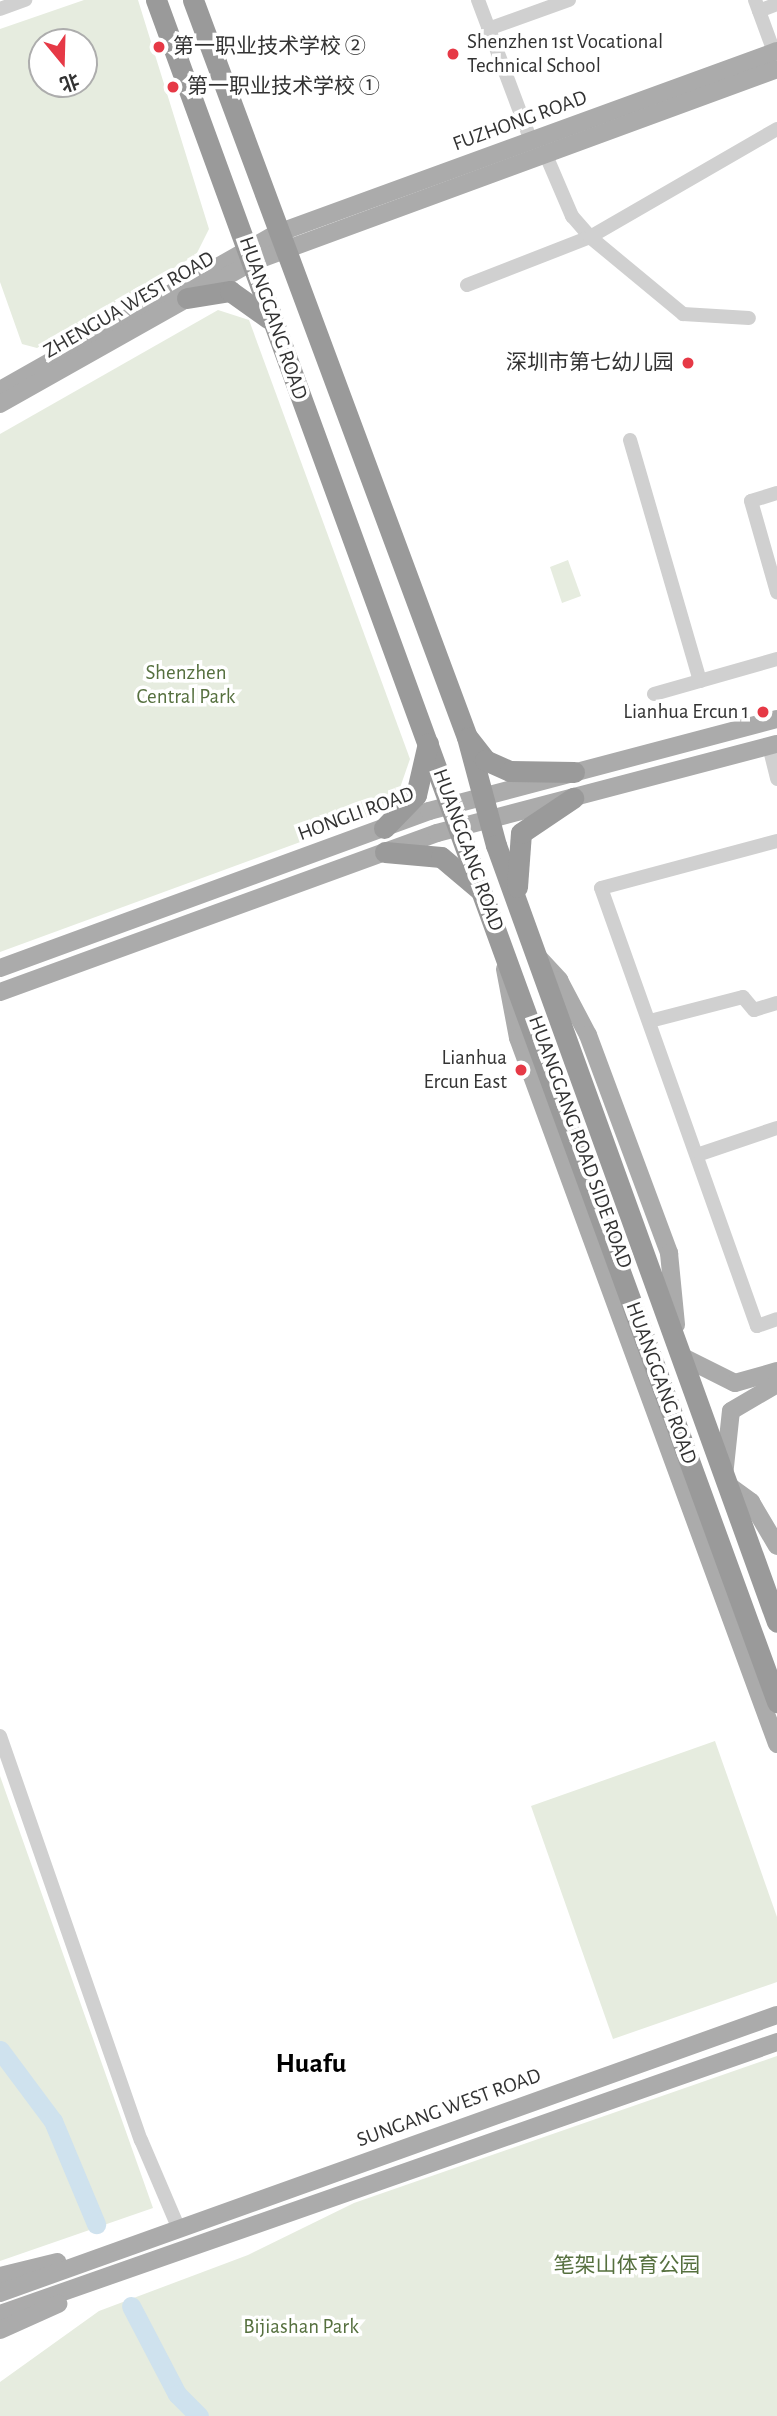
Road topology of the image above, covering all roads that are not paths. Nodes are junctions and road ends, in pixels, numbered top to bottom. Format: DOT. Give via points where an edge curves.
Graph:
graph roads {
  1 [pos="25,0"];
  2 [pos="156,0"];
  3 [pos="193,0"];
  4 [pos="478,0"];
  5 [pos="569,0"];
  6 [pos="777,4"];
  7 [pos="757,5"];
  8 [pos="0,9"];
  9 [pos="488,29"];
  10 [pos="776,58"];
  11 [pos="777,129"];
  12 [pos="531,141"];
  13 [pos="545,153"];
  14 [pos="590,237"];
  15 [pos="281,242"];
  16 [pos="250,255"];
  17 [pos="467,285"];
  18 [pos="187,298"];
  19 [pos="749,318"];
  20 [pos="273,324"];
  21 [pos="1,389"];
  22 [pos="630,440"];
  23 [pos="777,493"];
  24 [pos="777,592"];
  25 [pos="777,660"];
  26 [pos="700,681"];
  27 [pos="654,695"];
  28 [pos="777,719"];
  29 [pos="425,734"];
  30 [pos="467,737"];
  31 [pos="773,745"];
  32 [pos="574,772"];
  33 [pos="777,779"];
  34 [pos="479,796"];
  35 [pos="573,798"];
  36 [pos="452,805"];
  37 [pos="487,819"];
  38 [pos="459,827"];
  39 [pos="384,828"];
  40 [pos="777,841"];
  41 [pos="385,852"];
  42 [pos="483,893"];
  43 [pos="517,906"];
  44 [pos="502,945"];
  45 [pos="0,968"];
  46 [pos="0,992"];
  47 [pos="777,1003"];
  48 [pos="650,1021"];
  49 [pos="777,1128"];
  50 [pos="700,1154"];
  51 [pos="777,1319"];
  52 [pos="679,1351"];
  53 [pos="777,1371"];
  54 [pos="777,1384"];
  55 [pos="726,1481"];
  56 [pos="777,1546"];
  57 [pos="777,1622"];
  58 [pos="777,1702"];
  59 [pos="0,1736"];
  60 [pos="777,1744"];
  61 [pos="777,2015"];
  62 [pos="777,2042"];
  63 [pos="206,2219"];
  64 [pos="179,2229"];
  65 [pos="213,2240"];
  66 [pos="136,2244"];
  67 [pos="0,2276"];
  68 [pos="0,2293"];
  69 [pos="0,2319"];
  1 -- 8 [label="street"];
  2 -- 16 [label="highway, HUANGGANG ROAD"];
  3 -- 15 [label="highway, HUANGGANG ROAD"];
  4 -- 9 [label="street"];
  5 -- 9 [label="street"];
  6 -- 7 [label="street"];
  7 -- 10 [label="street"];
  9 -- 12 [label="street"];
  10 -- 12 [label="main road, FUZHONG ROAD"];
  10 -- 13 [label="main road, FUZHONG ROAD"];
  11 -- 14 [label="street"];
  12 -- 15 [label="main road, FUZHONG ROAD"];
  13 -- 14 [label="street" via="572,216"];
  13 -- 15 [label="main road, FUZHONG ROAD"];
  14 -- 17 [label="street"];
  14 -- 19 [label="street" via="683,314"];
  15 -- 16 [label="main road, ZHENGUA WEST ROAD"];
  15 -- 30 [label="highway, HUANGGANG ROAD"];
  16 -- 18 [label="main road, ZHENGUA WEST ROAD"];
  16 -- 20 [label="highway, HUANGGANG ROAD"];
  16 -- 21 [label="main road, ZHENGUA WEST ROAD"];
  18 -- 20 [label="highway" via="236,292"];
  18 -- 21 [label="main road, ZHENGUA WEST ROAD"];
  20 -- 29 [label="highway, HUANGGANG ROAD"];
  22 -- 26 [label="street"];
  23 -- 24 [label="street" via="751,501"];
  25 -- 26 [label="street"];
  26 -- 27 [label="street"];
  28 -- 32 [label="main road, HONGLI ROAD"];
  29 -- 36 [label="highway, HUANGGANG ROAD"];
  29 -- 39 [label="highway" via="417,792"];
  30 -- 32 [label="highway" via="485,760 510,771"];
  30 -- 34 [label="highway, HUANGGANG ROAD"];
  31 -- 33 [label="street"];
  31 -- 35 [label="main road"];
  32 -- 34 [label="main road, HONGLI ROAD"];
  34 -- 36 [label="main road, HONGLI ROAD"];
  34 -- 37 [label="highway, HUANGGANG ROAD"];
  35 -- 37 [label="main road"];
  35 -- 43 [label="highway" via="521,834"];
  36 -- 38 [label="highway, HUANGGANG ROAD"];
  36 -- 39 [label="main road, HONGLI ROAD"];
  37 -- 38 [label="main road"];
  37 -- 43 [label="highway, HUANGGANG ROAD"];
  38 -- 41 [label="main road"];
  38 -- 42 [label="highway, HUANGGANG ROAD"];
  39 -- 45 [label="main road, HONGLI ROAD"];
  40 -- 48 [label="street" via="601,888"];
  41 -- 42 [label="highway" via="441,857"];
  41 -- 46 [label="main road"];
  42 -- 44 [label="highway, HUANGGANG ROAD"];
  43 -- 52 [label="highway, HUANGGANG ROAD"];
  44 -- 58 [label="highway, HUANGGANG ROAD"];
  44 -- 60 [label="main road, HUANGGANG ROAD SIDE ROAD" via="518,1038"];
  47 -- 48 [label="street" via="754,1010 743,997"];
  48 -- 50 [label="street"];
  49 -- 50 [label="street"];
  50 -- 51 [label="street" via="757,1326"];
  52 -- 53 [label="main road" via="735,1383"];
  52 -- 55 [label="highway, HUANGGANG ROAD"];
  54 -- 55 [label="main road" via="731,1411"];
  55 -- 56 [label="main road" via="751,1502"];
  55 -- 57 [label="highway, HUANGGANG ROAD"];
  59 -- 64 [label="street" via="113,2064"];
  61 -- 63 [label="main road, SUNGANG WEST ROAD"];
  62 -- 65 [label="main road"];
  63 -- 64 [label="main road, SUNGANG WEST ROAD"];
  63 -- 65 [label="main road"];
  64 -- 66 [label="main road, SUNGANG WEST ROAD"];
  65 -- 69 [label="main road"];
  66 -- 67 [label="main road, SUNGANG WEST ROAD"];
  66 -- 68 [label="main road, SUNGANG WEST ROAD"];
}
